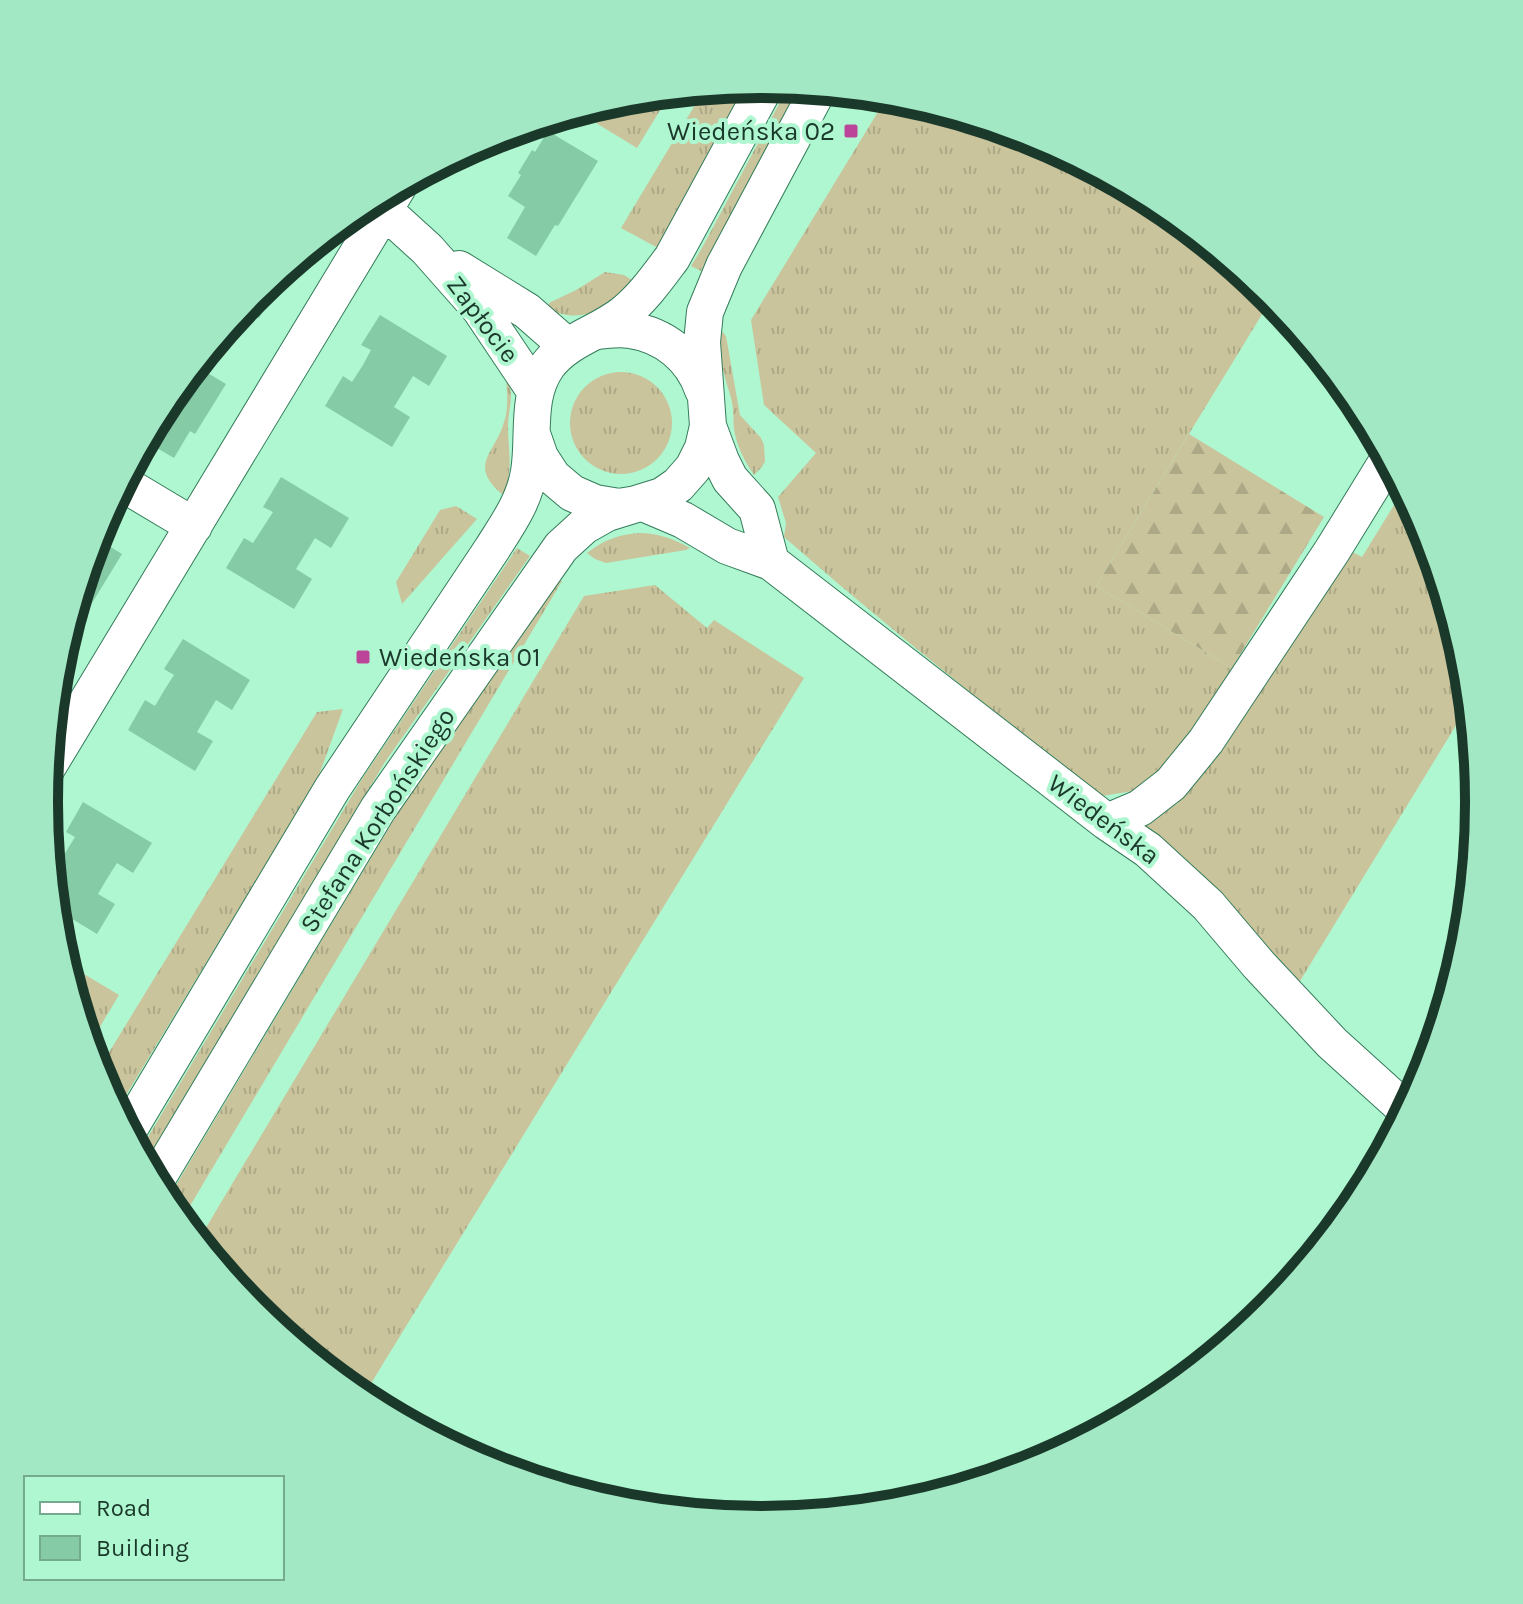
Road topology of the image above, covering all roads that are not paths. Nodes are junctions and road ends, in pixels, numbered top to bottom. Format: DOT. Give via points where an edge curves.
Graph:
graph roads {
  1 [pos="759,98"];
  2 [pos="812,100"];
  3 [pos="390,205"];
  4 [pos="376,214"];
  5 [pos="427,249"];
  6 [pos="583,338"];
  7 [pos="535,391"];
  8 [pos="708,414"];
  9 [pos="532,434"];
  10 [pos="1382,471"];
  11 [pos="132,489"];
  12 [pos="643,503"];
  13 [pos="194,526"];
  14 [pos="771,562"];
  15 [pos="61,745"];
  16 [pos="1107,822"];
  17 [pos="1397,1102"];
  18 [pos="135,1120"];
  19 [pos="162,1170"];
  1 -- 6 [label="street, Stefana Korbońskiego" via="672,258 624,313"];
  2 -- 8 [label="street, Stefana Korbońskiego" via="705,312"];
  3 -- 5 [label="street, Zapłocie"];
  4 -- 13 [label="street"];
  5 -- 6 [label="street, Zapłocie" via="527,311"];
  5 -- 7 [label="street, Zapłocie" via="480,309"];
  6 -- 7 [label="street, Stefana Korbońskiego" via="548,366"];
  6 -- 8 [label="street" via="627,329 656,336 680,352 698,375"];
  7 -- 9 [label="street, Stefana Korbońskiego"];
  8 -- 12 [label="street, Stefana Korbońskiego" via="703,448 693,468 670,491"];
  8 -- 14 [label="street" via="730,479 757,509"];
  9 -- 12 [label="street, Stefana Korbońskiego" via="553,477 572,493 619,507"];
  9 -- 18 [label="street, Stefana Korbońskiego" via="524,495 513,515 332,789"];
  10 -- 16 [label="street" via="1206,741 1171,784 1140,808"];
  11 -- 13 [label="street"];
  12 -- 14 [label="street, Wiedeńska"];
  12 -- 19 [label="street, Stefana Korbońskiego" via="584,526 556,555 378,809"];
  13 -- 15 [label="street"];
  14 -- 16 [label="street, Wiedeńska"];
  16 -- 17 [label="street, Wiedeńska" via="1148,850 1208,905 1332,1043"];
}
